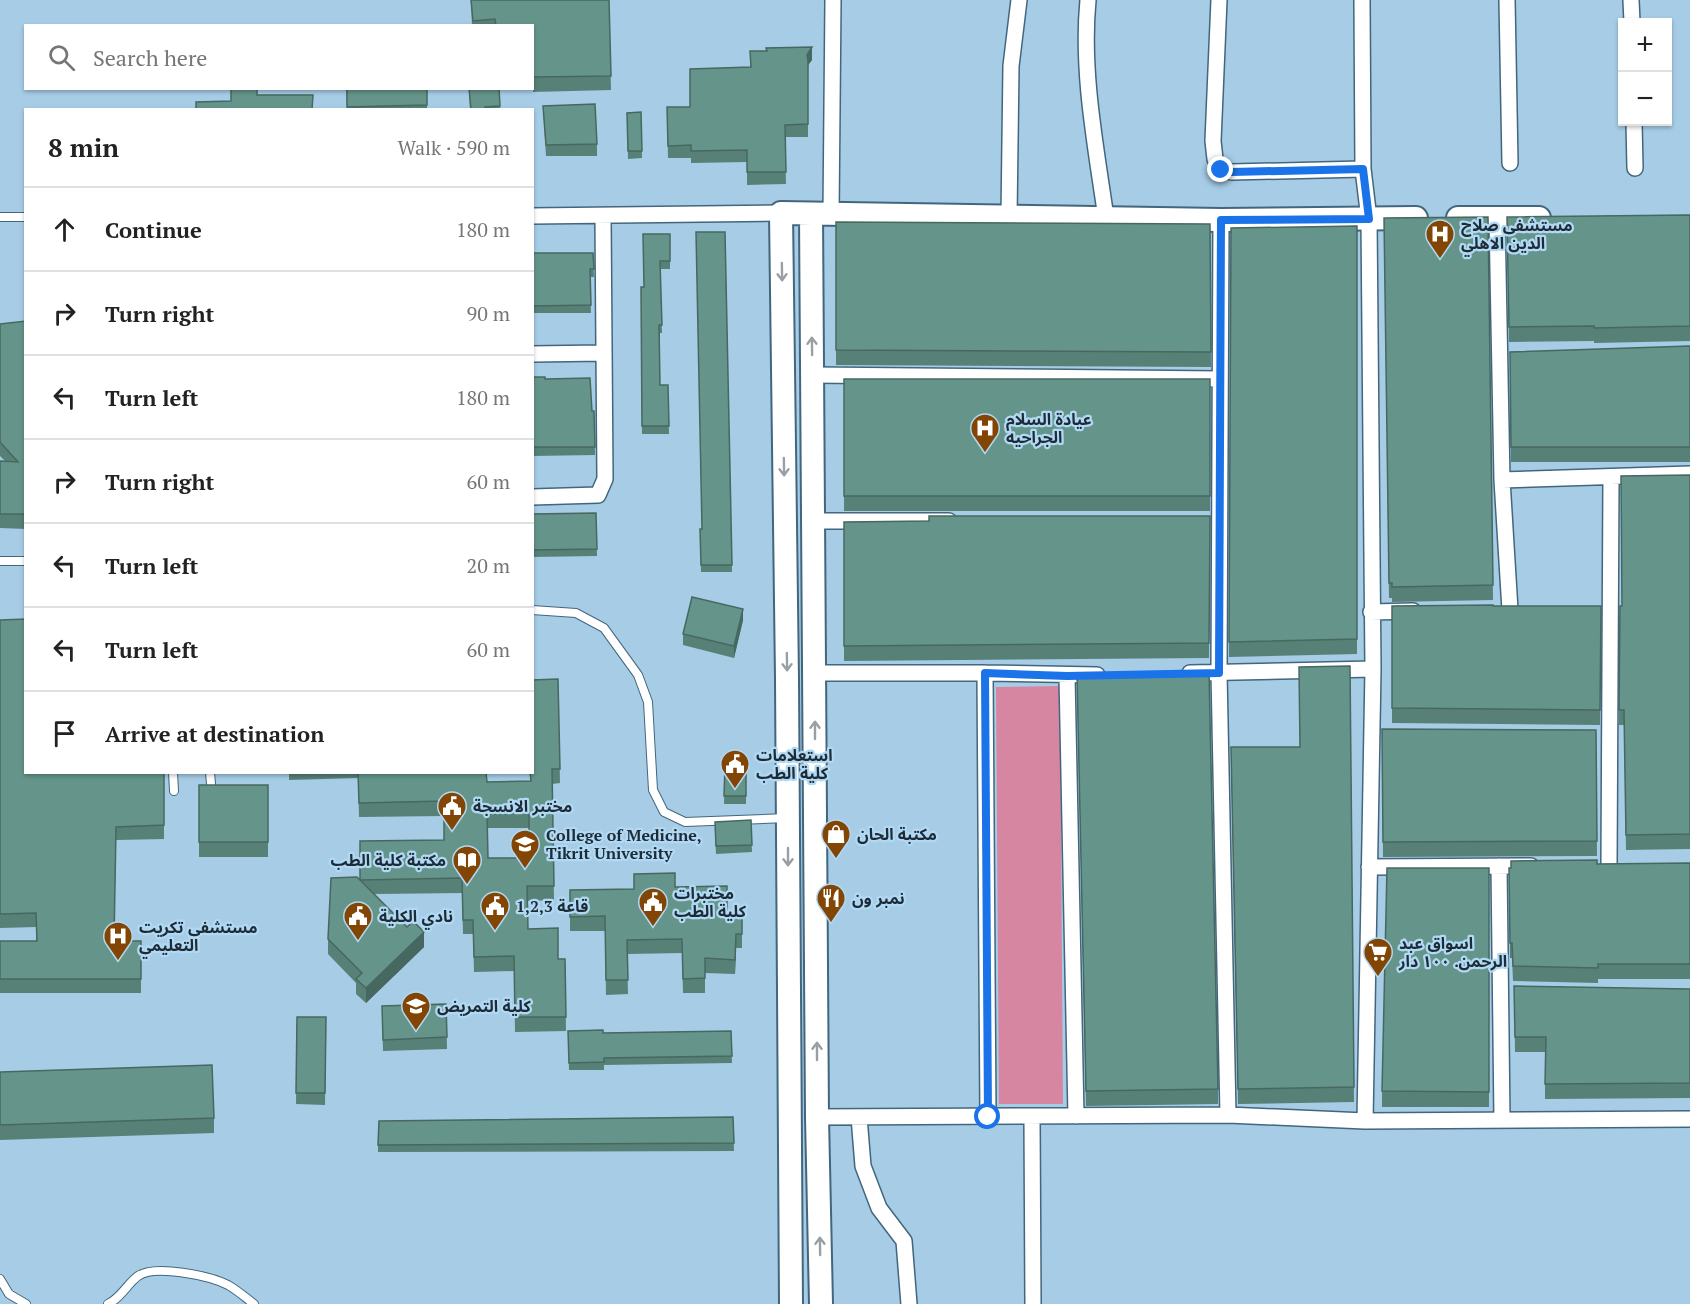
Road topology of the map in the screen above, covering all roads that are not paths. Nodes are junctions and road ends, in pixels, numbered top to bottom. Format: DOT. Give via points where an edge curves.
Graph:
graph roads {
  1 [pos="833,0"];
  2 [pos="1019,0"];
  3 [pos="1088,0"];
  4 [pos="1219,0"];
  5 [pos="1362,0"];
  6 [pos="1507,0"];
  7 [pos="1631,0"];
  8 [pos="1632,18"];
  9 [pos="1634,126"];
  10 [pos="1510,163"];
  11 [pos="1635,168"];
  12 [pos="1363,169"];
  13 [pos="781,213"];
  14 [pos="821,214"];
  15 [pos="534,216"];
  16 [pos="603,216"];
  17 [pos="0,217"];
  18 [pos="1009,217"];
  19 [pos="24,218"];
  20 [pos="1106,218"];
  21 [pos="1497,218"];
  22 [pos="1565,218"];
  23 [pos="1369,219"];
  24 [pos="1221,220"];
  25 [pos="603,353"];
  26 [pos="534,354"];
  27 [pos="813,375"];
  28 [pos="1220,379"];
  29 [pos="1690,474"];
  30 [pos="1611,477"];
  31 [pos="1502,480"];
  32 [pos="534,497"];
  33 [pos="813,521"];
  34 [pos="968,521"];
  35 [pos="0,561"];
  36 [pos="24,561"];
  37 [pos="534,610"];
  38 [pos="1510,610"];
  39 [pos="1429,611"];
  40 [pos="1371,612"];
  41 [pos="1373,669"];
  42 [pos="815,673"];
  43 [pos="985,673"];
  44 [pos="1219,673"];
  45 [pos="1171,674"];
  46 [pos="1113,675"];
  47 [pos="1067,676"];
  48 [pos="173,774"];
  49 [pos="210,774"];
  50 [pos="211,784"];
  51 [pos="174,791"];
  52 [pos="788,818"];
  53 [pos="1499,866"];
  54 [pos="1543,866"];
  55 [pos="1609,866"];
  56 [pos="1370,867"];
  57 [pos="789,899"];
  58 [pos="816,900"];
  59 [pos="1228,1115"];
  60 [pos="1076,1116"];
  61 [pos="817,1117"];
  62 [pos="859,1117"];
  63 [pos="988,1117"];
  64 [pos="1032,1117"];
  65 [pos="1690,1119"];
  66 [pos="1502,1120"];
  67 [pos="1365,1121"];
  68 [pos="0,1279"];
  69 [pos="26,1304"];
  70 [pos="108,1304"];
  71 [pos="255,1304"];
  72 [pos="791,1304"];
  73 [pos="821,1304"];
  74 [pos="909,1304"];
  75 [pos="1033,1304"];
  1 -- 14 [label="street"];
  2 -- 18 [label="street" via="1011,66"];
  3 -- 20 [label="street" via="1089,92"];
  4 -- 12 [label="street" via="1213,141 1221,170"];
  5 -- 12 [label="street"];
  6 -- 10 [label="street"];
  7 -- 8 [label="street"];
  9 -- 11 [label="street"];
  12 -- 23 [label="street"];
  13 -- 14 [label="street"];
  13 -- 16 [label="street"];
  13 -- 52 [label="street, one-way"];
  14 -- 18 [label="street"];
  27 -- 14 [label="street, one-way"];
  15 -- 16 [label="street"];
  16 -- 25 [label="street"];
  17 -- 19 [label="lane"];
  18 -- 20 [label="street"];
  20 -- 24 [label="street"];
  21 -- 22 [label="street"];
  21 -- 23 [label="street"];
  21 -- 31 [label="street" via="1505,354"];
  23 -- 24 [label="street"];
  23 -- 40 [label="street"];
  24 -- 28 [label="street"];
  25 -- 26 [label="street"];
  25 -- 32 [label="street" via="604,479 598,495"];
  27 -- 28 [label="street"];
  27 -- 33 [label="street"];
  28 -- 44 [label="street" via="1214,521"];
  29 -- 30 [label="street"];
  30 -- 31 [label="street"];
  30 -- 55 [label="street" via="1604,608"];
  31 -- 38 [label="street"];
  33 -- 34 [label="street"];
  33 -- 42 [label="street"];
  35 -- 36 [label="lane"];
  37 -- 52 [label="lane" via="576,613 604,628 638,675 648,702 652,789 664,812 685,822"];
  39 -- 40 [label="street"];
  40 -- 41 [label="street"];
  41 -- 44 [label="street"];
  41 -- 56 [label="street" via="1378,733"];
  42 -- 43 [label="street"];
  58 -- 42 [label="street, one-way"];
  43 -- 47 [label="street"];
  43 -- 63 [label="street"];
  44 -- 45 [label="street"];
  44 -- 59 [label="street"];
  46 -- 47 [label="street"];
  47 -- 60 [label="street"];
  48 -- 51 [label="lane"];
  49 -- 50 [label="lane"];
  52 -- 57 [label="street, one-way"];
  53 -- 54 [label="street"];
  53 -- 56 [label="street"];
  53 -- 66 [label="street" via="1508,991"];
  56 -- 67 [label="street"];
  57 -- 58 [label="street"];
  57 -- 72 [label="street"];
  61 -- 58 [label="street, one-way"];
  59 -- 60 [label="street"];
  59 -- 67 [label="street"];
  60 -- 64 [label="street"];
  61 -- 62 [label="street"];
  73 -- 61 [label="street, one-way"];
  62 -- 63 [label="street"];
  62 -- 74 [label="street" via="863,1166 879,1208 904,1241"];
  63 -- 64 [label="street"];
  64 -- 75 [label="street"];
  65 -- 66 [label="street"];
  66 -- 67 [label="street"];
  68 -- 69 [label="lane" via="9,1294"];
  70 -- 71 [label="lane" via="140,1275 161,1270 217,1281"];
}
